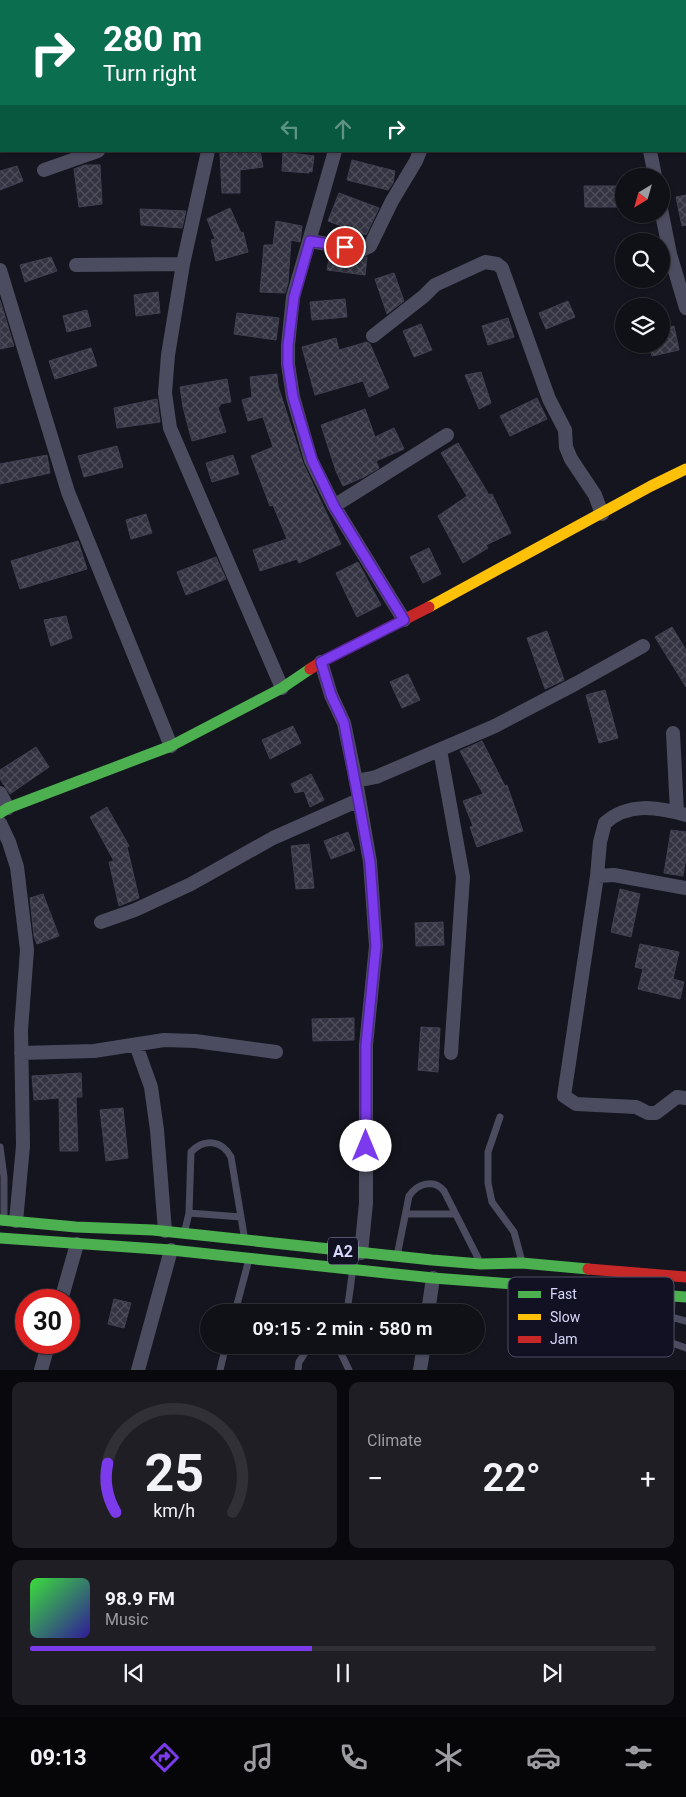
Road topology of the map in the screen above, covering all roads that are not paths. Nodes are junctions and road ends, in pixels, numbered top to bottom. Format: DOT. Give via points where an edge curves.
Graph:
graph roads {
  1 [pos="95,152"];
  2 [pos="208,152"];
  3 [pos="335,152"];
  4 [pos="420,152"];
  5 [pos="650,152"];
  6 [pos="653,168"];
  7 [pos="44,170"];
  8 [pos="664,223"];
  9 [pos="310,241"];
  10 [pos="183,264"];
  11 [pos="76,265"];
  12 [pos="0,270"];
  13 [pos="686,308"];
  14 [pos="373,336"];
  15 [pos="447,435"];
  16 [pos="686,469"];
  17 [pos="334,506"];
  18 [pos="602,514"];
  19 [pos="404,620"];
  20 [pos="643,646"];
  21 [pos="321,662"];
  22 [pos="282,688"];
  23 [pos="673,733"];
  24 [pos="171,746"];
  25 [pos="440,750"];
  26 [pos="356,781"];
  27 [pos="0,793"];
  28 [pos="359,800"];
  29 [pos="4,811"];
  30 [pos="681,814"];
  31 [pos="0,823"];
  32 [pos="597,876"];
  33 [pos="686,888"];
  34 [pos="101,922"];
  35 [pos="136,1045"];
  36 [pos="276,1052"];
  37 [pos="21,1053"];
  38 [pos="451,1053"];
  39 [pos="686,1098"];
  40 [pos="500,1117"];
  41 [pos="0,1147"];
  42 [pos="2,1177"];
  43 [pos="189,1213"];
  44 [pos="406,1214"];
  45 [pos="455,1214"];
  46 [pos="241,1217"];
  47 [pos="7,1220"];
  48 [pos="165,1231"];
  49 [pos="184,1233"];
  50 [pos="0,1238"];
  51 [pos="244,1240"];
  52 [pos="77,1244"];
  53 [pos="171,1250"];
  54 [pos="361,1253"];
  55 [pos="396,1256"];
  56 [pos="249,1258"];
  57 [pos="522,1263"];
  58 [pos="481,1264"];
  59 [pos="353,1269"];
  60 [pos="433,1278"];
  61 [pos="686,1278"];
  62 [pos="508,1284"];
  63 [pos="64,1289"];
  64 [pos="237,1304"];
  65 [pos="348,1304"];
  66 [pos="429,1304"];
  67 [pos="674,1344"];
  68 [pos="686,1348"];
  69 [pos="46,1354"];
  70 [pos="224,1354"];
  71 [pos="304,1354"];
  72 [pos="341,1354"];
  73 [pos="423,1354"];
  74 [pos="41,1370"];
  75 [pos="138,1370"];
  76 [pos="220,1370"];
  77 [pos="298,1370"];
  78 [pos="348,1370"];
  79 [pos="420,1370"];
  1 -- 7 [label="street"];
  2 -- 10 [label="street"];
  3 -- 9 [label="street"];
  4 -- 9 [label="street" via="370,246 362,250"];
  5 -- 6 [label="street"];
  8 -- 13 [label="street"];
  9 -- 17 [label="street" via="294,297 288,364 293,397 312,460"];
  10 -- 11 [label="street"];
  10 -- 22 [label="street" via="168,355 165,393 170,428"];
  12 -- 24 [label="street" via="68,492"];
  14 -- 18 [label="street" via="435,285 485,262 497,264 502,268 549,399 565,430 571,459 595,495"];
  15 -- 17 [label="street"];
  16 -- 18 [label="main road"];
  17 -- 19 [label="street"];
  18 -- 19 [label="main road"];
  19 -- 21 [label="main road"];
  20 -- 25 [label="street" via="495,726"];
  21 -- 22 [label="main road"];
  21 -- 26 [label="street" via="344,723"];
  22 -- 24 [label="main road"];
  23 -- 30 [label="street"];
  24 -- 29 [label="main road"];
  25 -- 26 [label="street" via="376,777"];
  25 -- 38 [label="street" via="463,877"];
  26 -- 28 [label="street"];
  27 -- 29 [label="street"];
  28 -- 34 [label="street" via="272,838 191,884"];
  28 -- 54 [label="street" via="370,862 376,946 366,1045 366,1203"];
  30 -- 32 [label="street" via="639,807 624,810 611,818 602,830"];
  31 -- 37 [label="street" via="17,867 27,950"];
  32 -- 33 [label="street" via="614,875"];
  32 -- 39 [label="street" via="564,1096 576,1104 636,1107 648,1113 656,1113 677,1097"];
  35 -- 36 [label="street" via="164,1040 195,1041"];
  35 -- 37 [label="street" via="94,1051"];
  35 -- 48 [label="street" via="151,1087"];
  37 -- 47 [label="street" via="23,1146"];
  40 -- 57 [label="lane" via="488,1152 488,1183 492,1202 514,1232"];
  41 -- 42 [label="lane"];
  42 -- 47 [label="lane"];
  43 -- 46 [label="lane"];
  43 -- 46 [label="lane" via="192,1152 197,1145 209,1143 219,1144 231,1157"];
  43 -- 49 [label="lane"];
  44 -- 45 [label="lane"];
  44 -- 45 [label="lane" via="409,1196 414,1189 419,1185 434,1184 444,1191"];
  44 -- 55 [label="lane"];
  45 -- 58 [label="lane"];
  46 -- 51 [label="lane"];
  47 -- 48 [label="main road, A2"];
  48 -- 49 [label="main road, A2"];
  49 -- 51 [label="main road, A2"];
  50 -- 52 [label="main road, A2"];
  51 -- 54 [label="main road, A2"];
  51 -- 56 [label="lane"];
  52 -- 53 [label="main road, A2"];
  52 -- 63 [label="street"];
  53 -- 56 [label="main road, A2"];
  53 -- 75 [label="street"];
  54 -- 55 [label="main road, A2"];
  55 -- 58 [label="main road, A2"];
  56 -- 59 [label="main road, A2"];
  56 -- 64 [label="lane"];
  57 -- 58 [label="main road, A2"];
  57 -- 61 [label="main road, A2"];
  59 -- 60 [label="main road, A2"];
  59 -- 65 [label="lane"];
  60 -- 62 [label="main road, A2"];
  60 -- 66 [label="street"];
  67 -- 68 [label="lane"];
  69 -- 74 [label="street"];
  70 -- 76 [label="lane"];
  71 -- 77 [label="lane"];
  72 -- 78 [label="lane"];
  73 -- 79 [label="street"];
}
